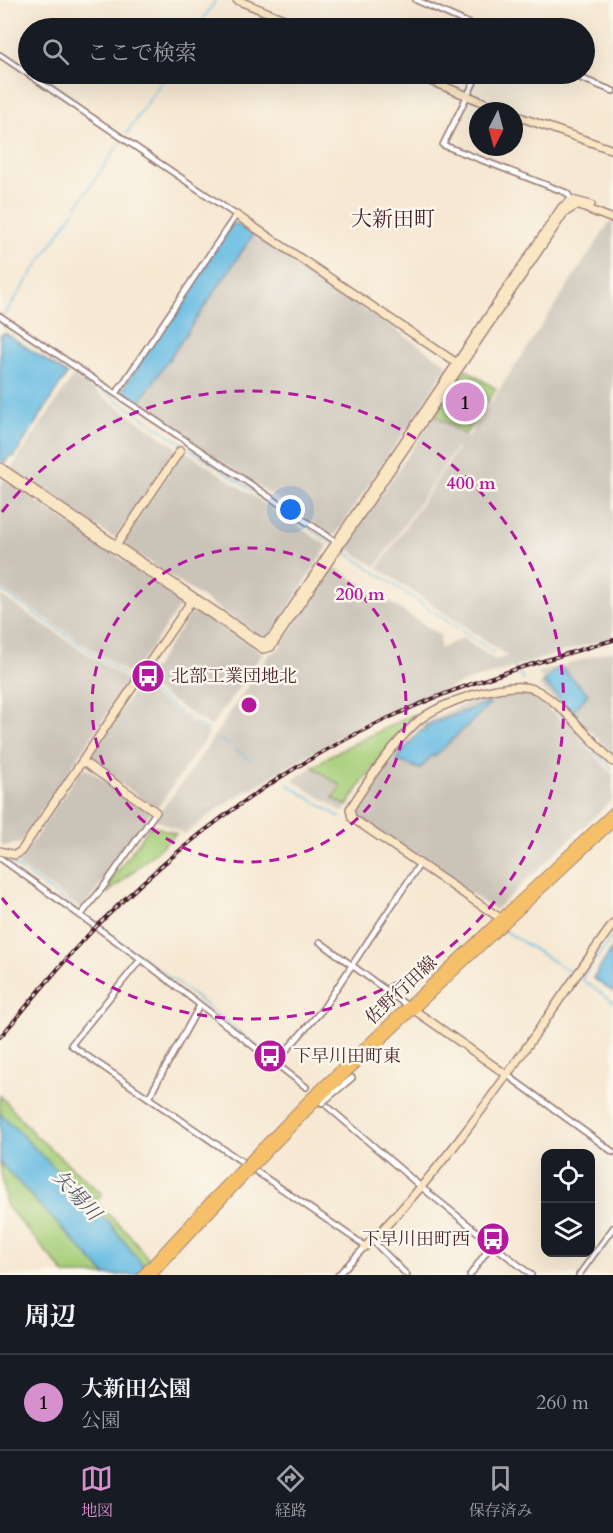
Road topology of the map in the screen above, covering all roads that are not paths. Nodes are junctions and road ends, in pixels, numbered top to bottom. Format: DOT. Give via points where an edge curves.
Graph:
graph roads {
  1 [pos="237,0"];
  2 [pos="416,0"];
  3 [pos="281,18"];
  4 [pos="456,18"];
  5 [pos="0,55"];
  6 [pos="18,67"];
  7 [pos="43,84"];
  8 [pos="438,84"];
  9 [pos="473,84"];
  10 [pos="595,84"];
  11 [pos="613,91"];
  12 [pos="468,96"];
  13 [pos="483,102"];
  14 [pos="523,118"];
  15 [pos="613,150"];
  16 [pos="572,200"];
  17 [pos="613,214"];
  18 [pos="236,215"];
  19 [pos="613,219"];
  20 [pos="0,316"];
  21 [pos="459,364"];
  22 [pos="116,394"];
  23 [pos="180,451"];
  24 [pos="0,467"];
  25 [pos="0,472"];
  26 [pos="338,543"];
  27 [pos="115,547"];
  28 [pos="192,599"];
  29 [pos="82,761"];
  30 [pos="613,762"];
  31 [pos="156,812"];
  32 [pos="613,812"];
  33 [pos="613,822"];
  34 [pos="0,851"];
  35 [pos="15,855"];
  36 [pos="0,858"];
  37 [pos="419,866"];
  38 [pos="12,867"];
  39 [pos="81,915"];
  40 [pos="500,918"];
  41 [pos="613,924"];
  42 [pos="320,942"];
  43 [pos="141,959"];
  44 [pos="351,966"];
  45 [pos="200,1005"];
  46 [pos="410,1008"];
  47 [pos="275,1063"];
  48 [pos="507,1075"];
  49 [pos="352,1078"];
  50 [pos="306,1087"];
  51 [pos="149,1097"];
  52 [pos="324,1102"];
  53 [pos="613,1152"];
  54 [pos="252,1163"];
  55 [pos="420,1186"];
  56 [pos="206,1211"];
  57 [pos="613,1228"];
  58 [pos="372,1240"];
  59 [pos="492,1244"];
  60 [pos="365,1247"];
  61 [pos="142,1275"];
  62 [pos="152,1275"];
  63 [pos="338,1275"];
  64 [pos="407,1275"];
  65 [pos="470,1275"];
  66 [pos="531,1275"];
  67 [pos="579,1275"];
  1 -- 3 [label="street"];
  2 -- 4 [label="street"];
  5 -- 6 [label="street"];
  7 -- 18 [label="street"];
  8 -- 12 [label="street"];
  9 -- 12 [label="street"];
  10 -- 11 [label="street"];
  12 -- 13 [label="street"];
  12 -- 16 [label="street" via="443,145 567,193"];
  14 -- 15 [label="street"];
  16 -- 17 [label="street"];
  16 -- 21 [label="street" via="562,207"];
  18 -- 21 [label="street"];
  18 -- 22 [label="street"];
  19 -- 21 [label="street" via="582,206 568,209"];
  20 -- 22 [label="street"];
  21 -- 26 [label="street"];
  22 -- 26 [label="street"];
  23 -- 27 [label="street"];
  24 -- 27 [label="street"];
  25 -- 27 [label="street"];
  26 -- 28 [label="street" via="271,647 260,647"];
  27 -- 28 [label="street"];
  28 -- 29 [label="street"];
  29 -- 31 [label="street"];
  29 -- 35 [label="street"];
  30 -- 37 [label="street" via="543,693 533,689 501,687 428,715 415,724 368,781 349,812"];
  31 -- 39 [label="street"];
  32 -- 40 [label="main road, 佐野行田線"];
  33 -- 46 [label="main road, 佐野行田線"];
  34 -- 35 [label="street"];
  35 -- 38 [label="street"];
  36 -- 38 [label="street"];
  37 -- 40 [label="street"];
  37 -- 44 [label="street"];
  38 -- 39 [label="street"];
  39 -- 43 [label="street"];
  40 -- 46 [label="main road, 佐野行田線"];
  41 -- 48 [label="street"];
  42 -- 44 [label="street"];
  43 -- 45 [label="street"];
  43 -- 51 [label="street" via="71,1045"];
  44 -- 46 [label="street"];
  44 -- 47 [label="street" via="322,1010"];
  45 -- 47 [label="street"];
  45 -- 51 [label="street"];
  46 -- 48 [label="street"];
  46 -- 52 [label="main road, 佐野行田線"];
  46 -- 54 [label="main road, 佐野行田線" via="305,1103"];
  47 -- 50 [label="street"];
  48 -- 53 [label="street"];
  48 -- 55 [label="street"];
  49 -- 52 [label="street"];
  51 -- 60 [label="street"];
  52 -- 54 [label="main road, 佐野行田線"];
  52 -- 55 [label="street"];
  54 -- 56 [label="main road, 佐野行田線, bridge"];
  55 -- 58 [label="street"];
  55 -- 59 [label="street"];
  56 -- 61 [label="main road, 佐野行田線"];
  56 -- 62 [label="main road, 佐野行田線"];
  57 -- 67 [label="street"];
  58 -- 60 [label="street"];
  58 -- 64 [label="street"];
  59 -- 65 [label="street"];
  59 -- 66 [label="street"];
  60 -- 63 [label="street"];
}
